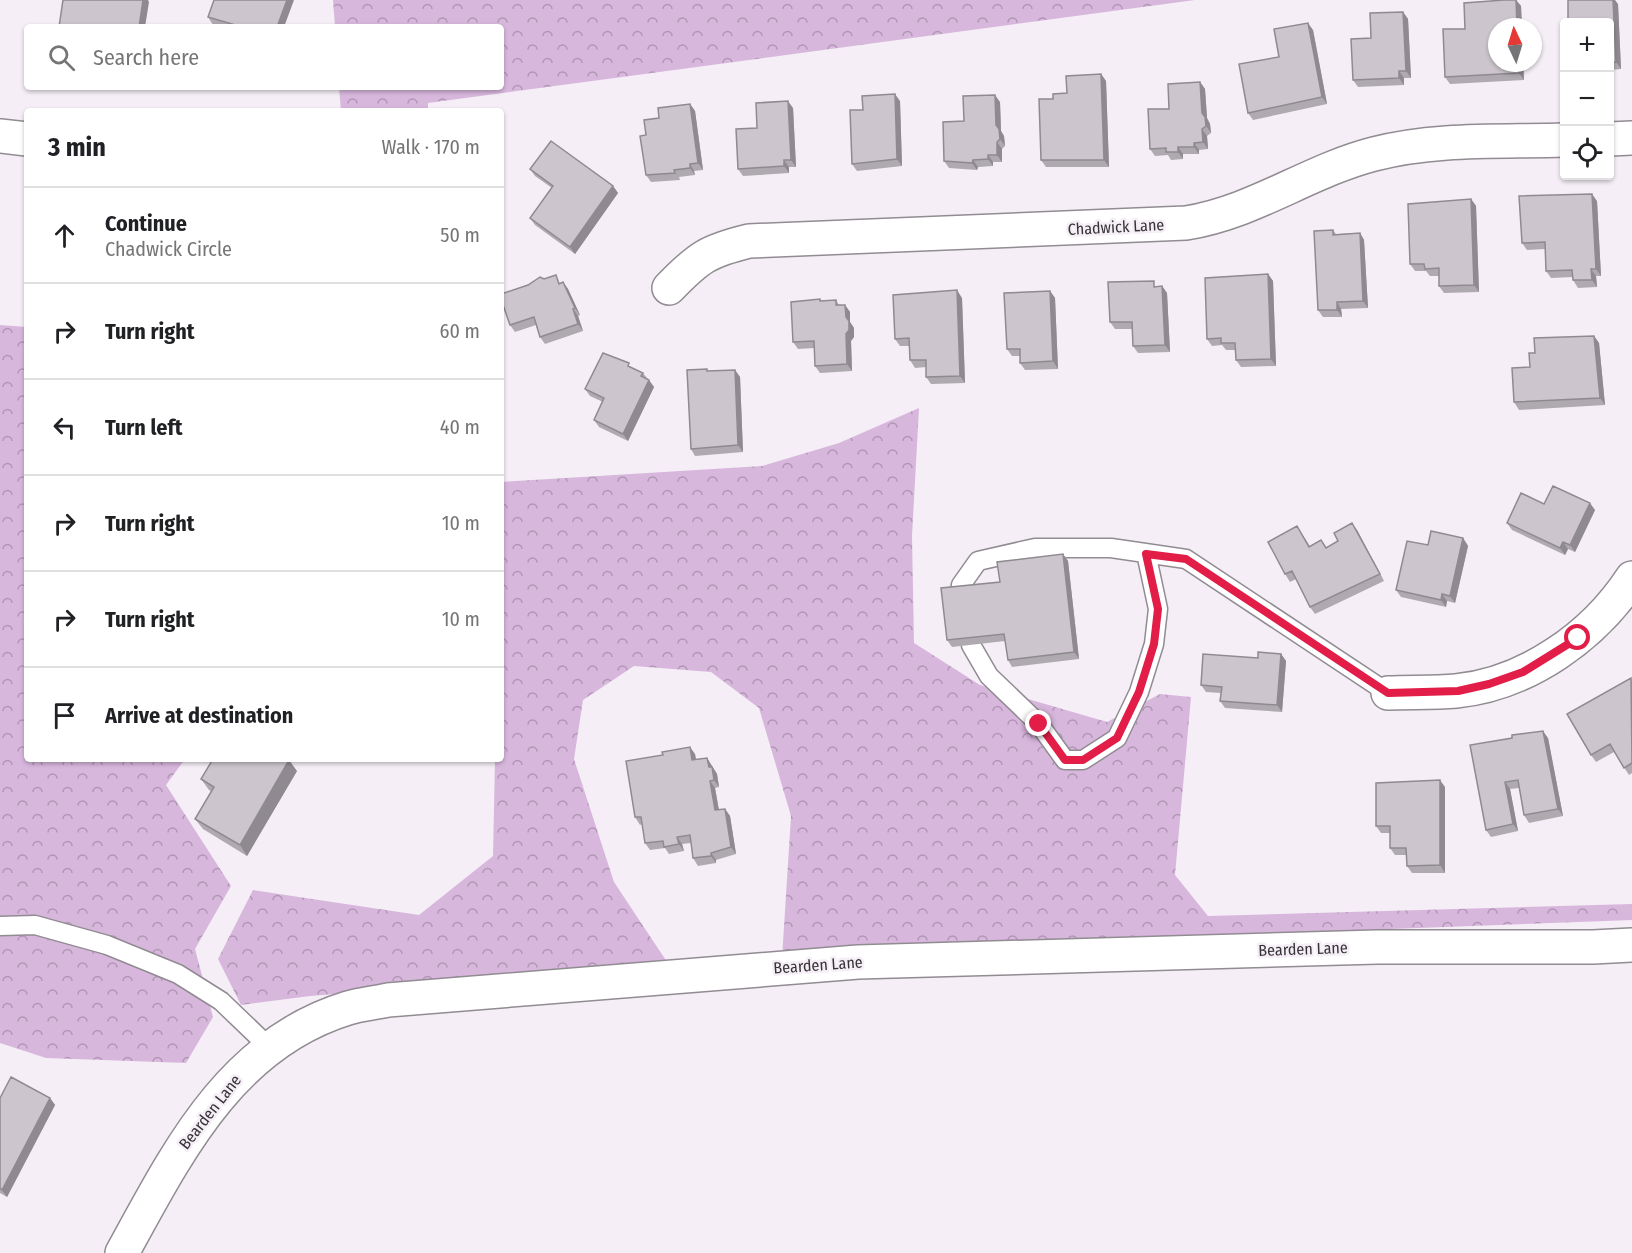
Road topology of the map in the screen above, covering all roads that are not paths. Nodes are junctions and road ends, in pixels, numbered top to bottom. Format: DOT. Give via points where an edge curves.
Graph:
graph roads {
  1 [pos="0,136"];
  2 [pos="1632,138"];
  3 [pos="24,139"];
  4 [pos="1614,139"];
  5 [pos="1560,140"];
  6 [pos="669,288"];
  7 [pos="1146,554"];
  8 [pos="1632,578"];
  9 [pos="960,594"];
  10 [pos="970,645"];
  11 [pos="1388,693"];
  12 [pos="0,926"];
  13 [pos="1632,945"];
  14 [pos="271,1049"];
  15 [pos="122,1253"];
  1 -- 3 [label="street"];
  2 -- 4 [label="street"];
  5 -- 6 [label="street, Chadwick Lane" via="1435,145 1375,153 1346,162 1244,209 1186,223 750,241 698,258"];
  7 -- 9 [label="lane" via="1111,548 1035,548 978,561 961,585"];
  7 -- 10 [label="lane" via="1158,609 1151,654 1139,692 1117,738 1083,760 1065,760 1039,724 989,676"];
  7 -- 11 [label="lane" via="1186,559"];
  8 -- 11 [label="street" via="1578,638 1523,672 1458,691"];
  12 -- 14 [label="lane" via="35,924 107,945 178,974 221,1001"];
  13 -- 14 [label="street, Bearden Lane" via="1377,947 858,962 388,1000 348,1008 312,1022"];
  14 -- 15 [label="street, Bearden Lane" via="226,1088 183,1143"];
}
